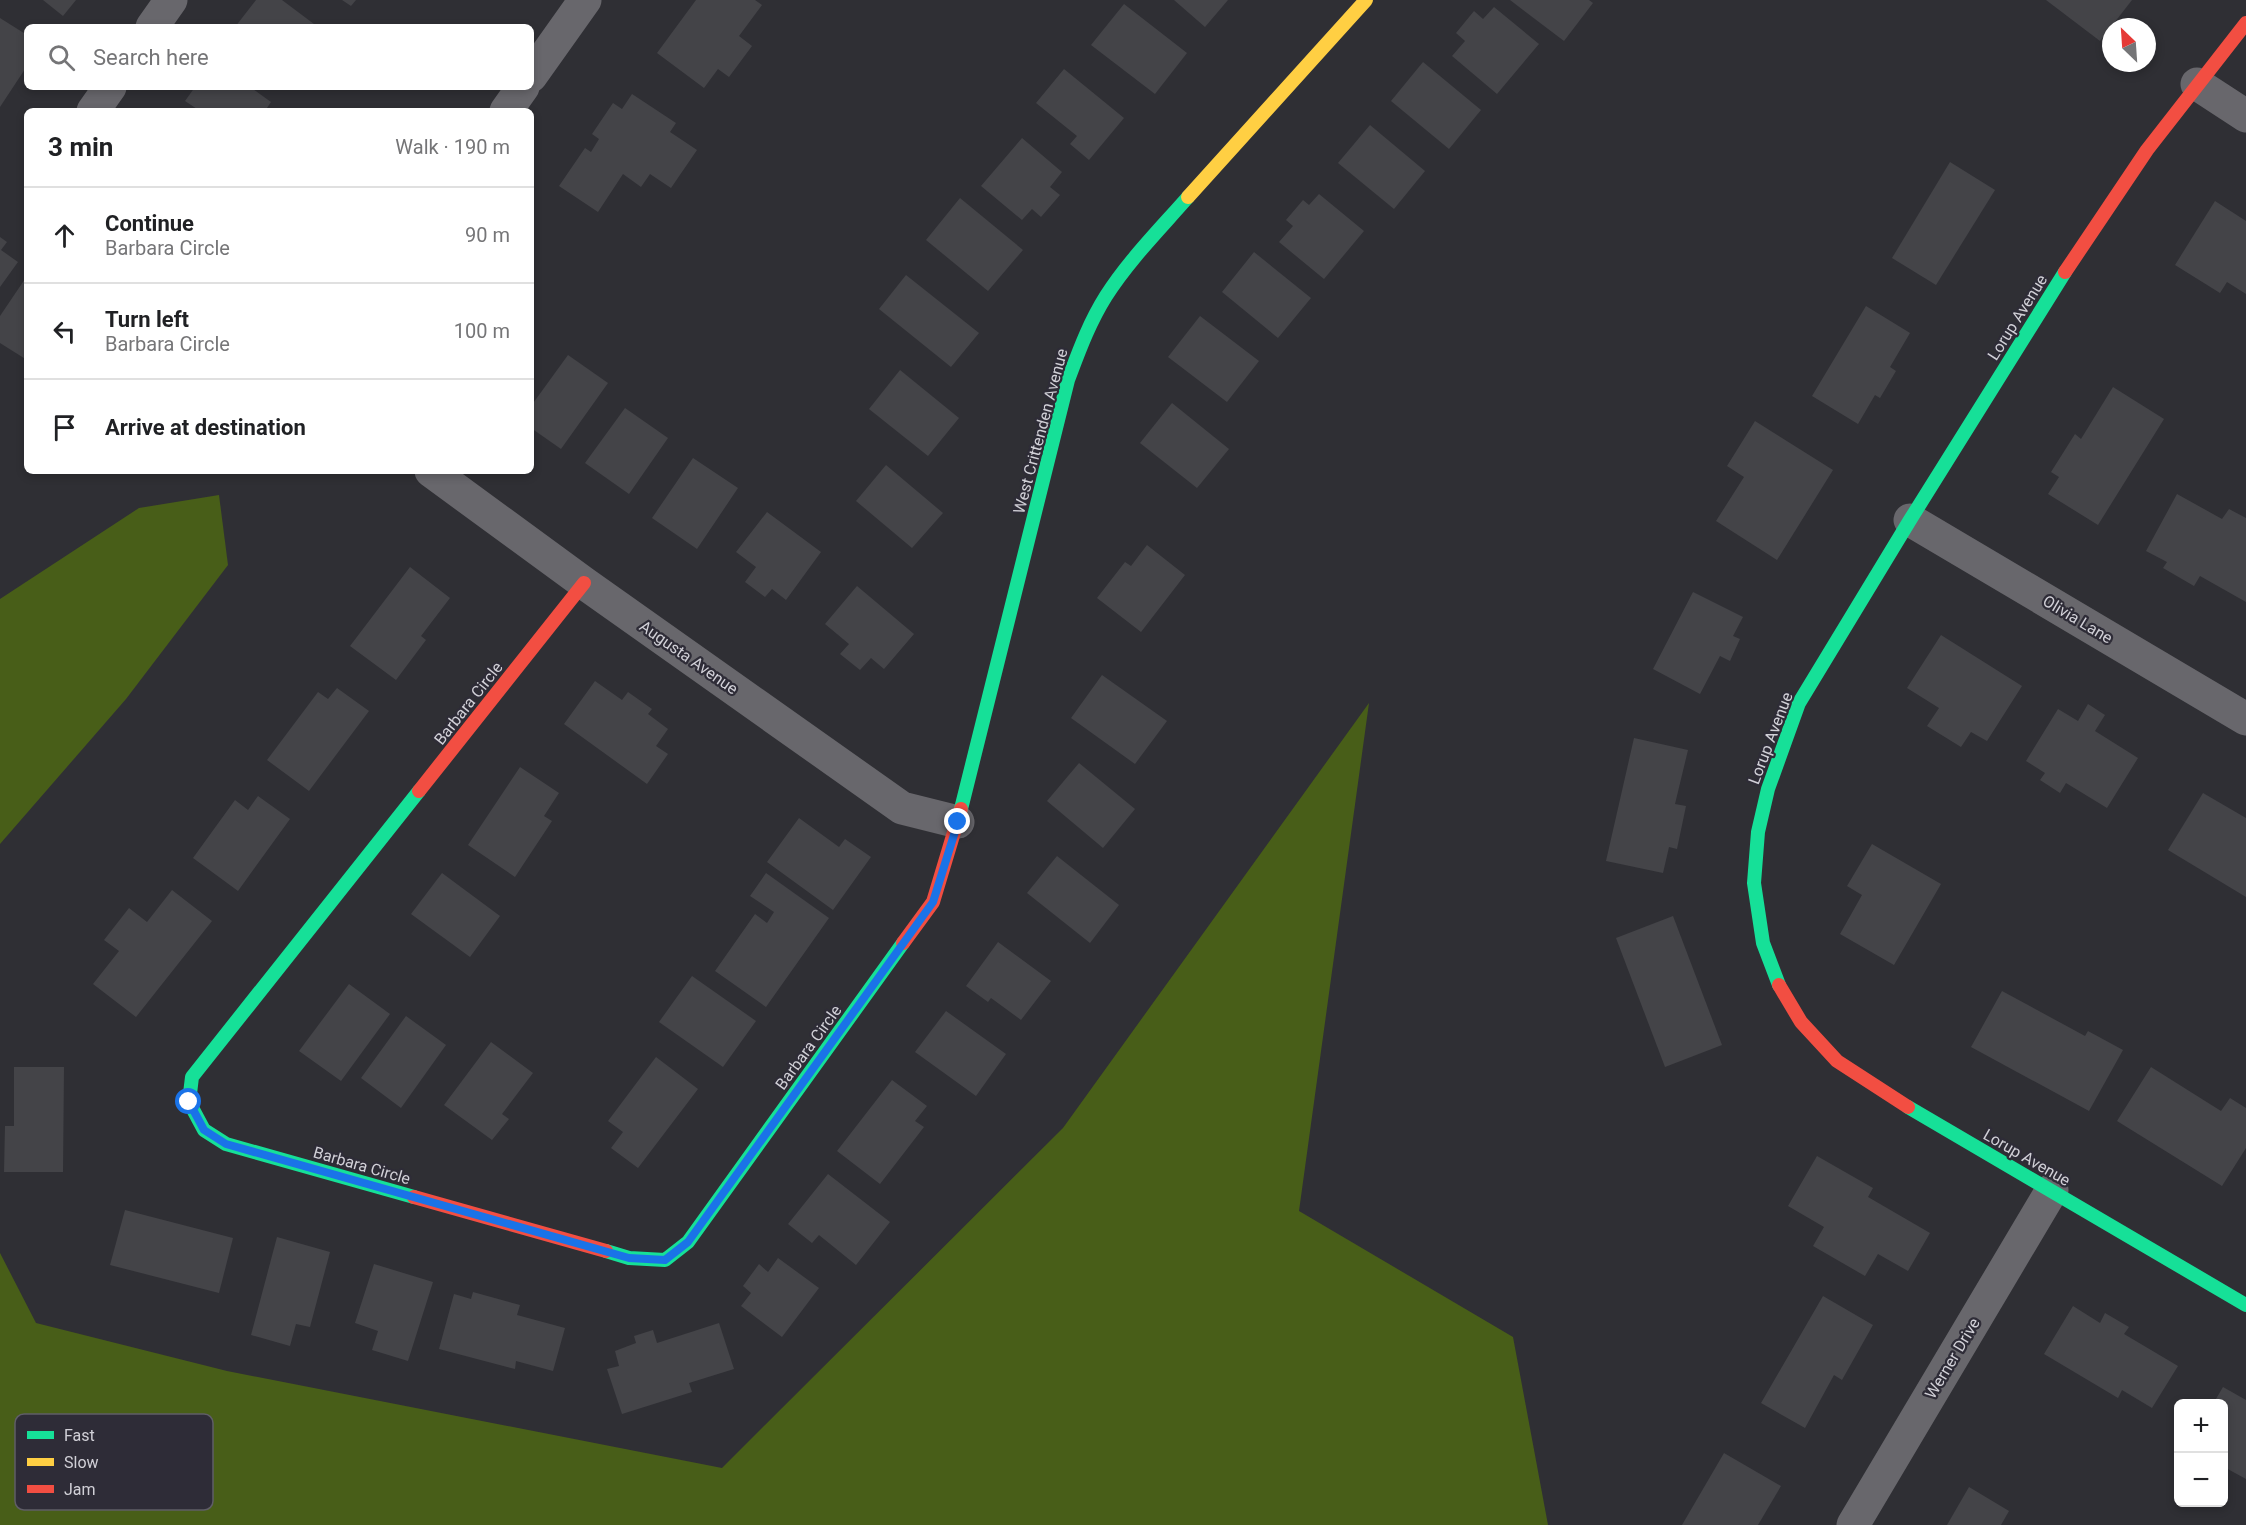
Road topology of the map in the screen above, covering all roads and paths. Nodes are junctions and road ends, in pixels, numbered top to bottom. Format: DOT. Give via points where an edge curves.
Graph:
graph roads {
  1 [pos="171,0"];
  2 [pos="585,0"];
  3 [pos="1366,0"];
  4 [pos="2246,23"];
  5 [pos="154,24"];
  6 [pos="534,72"];
  7 [pos="2197,84"];
  8 [pos="108,90"];
  9 [pos="521,90"];
  10 [pos="95,108"];
  11 [pos="508,108"];
  12 [pos="2246,116"];
  13 [pos="435,474"];
  14 [pos="1910,520"];
  15 [pos="584,583"];
  16 [pos="2246,719"];
  17 [pos="958,822"];
  18 [pos="2052,1190"];
  19 [pos="2246,1305"];
  20 [pos="1853,1525"];
  1 -- 5 [label="street"];
  2 -- 6 [label="street"];
  3 -- 17 [label="street, West Crittenden Avenue" via="1133,259 1086,333 1068,380"];
  4 -- 7 [label="street, Lorup Avenue"];
  7 -- 12 [label="street"];
  7 -- 14 [label="street, Lorup Avenue" via="2084,242"];
  8 -- 10 [label="street"];
  9 -- 11 [label="street"];
  13 -- 15 [label="street, Augusta Avenue"];
  14 -- 16 [label="street, Olivia Lane"];
  14 -- 18 [label="street, Lorup Avenue" via="1799,703 1768,789 1758,832 1754,883 1763,943 1780,987 1801,1022 1837,1061"];
  15 -- 17 [label="street, Augusta Avenue" via="902,808"];
  15 -- 17 [label="street, Barbara Circle" via="192,1077 189,1102 204,1130 226,1144 629,1258 665,1260 688,1242 933,902"];
  18 -- 19 [label="street, Lorup Avenue"];
  18 -- 20 [label="street, Werner Drive"];
}
